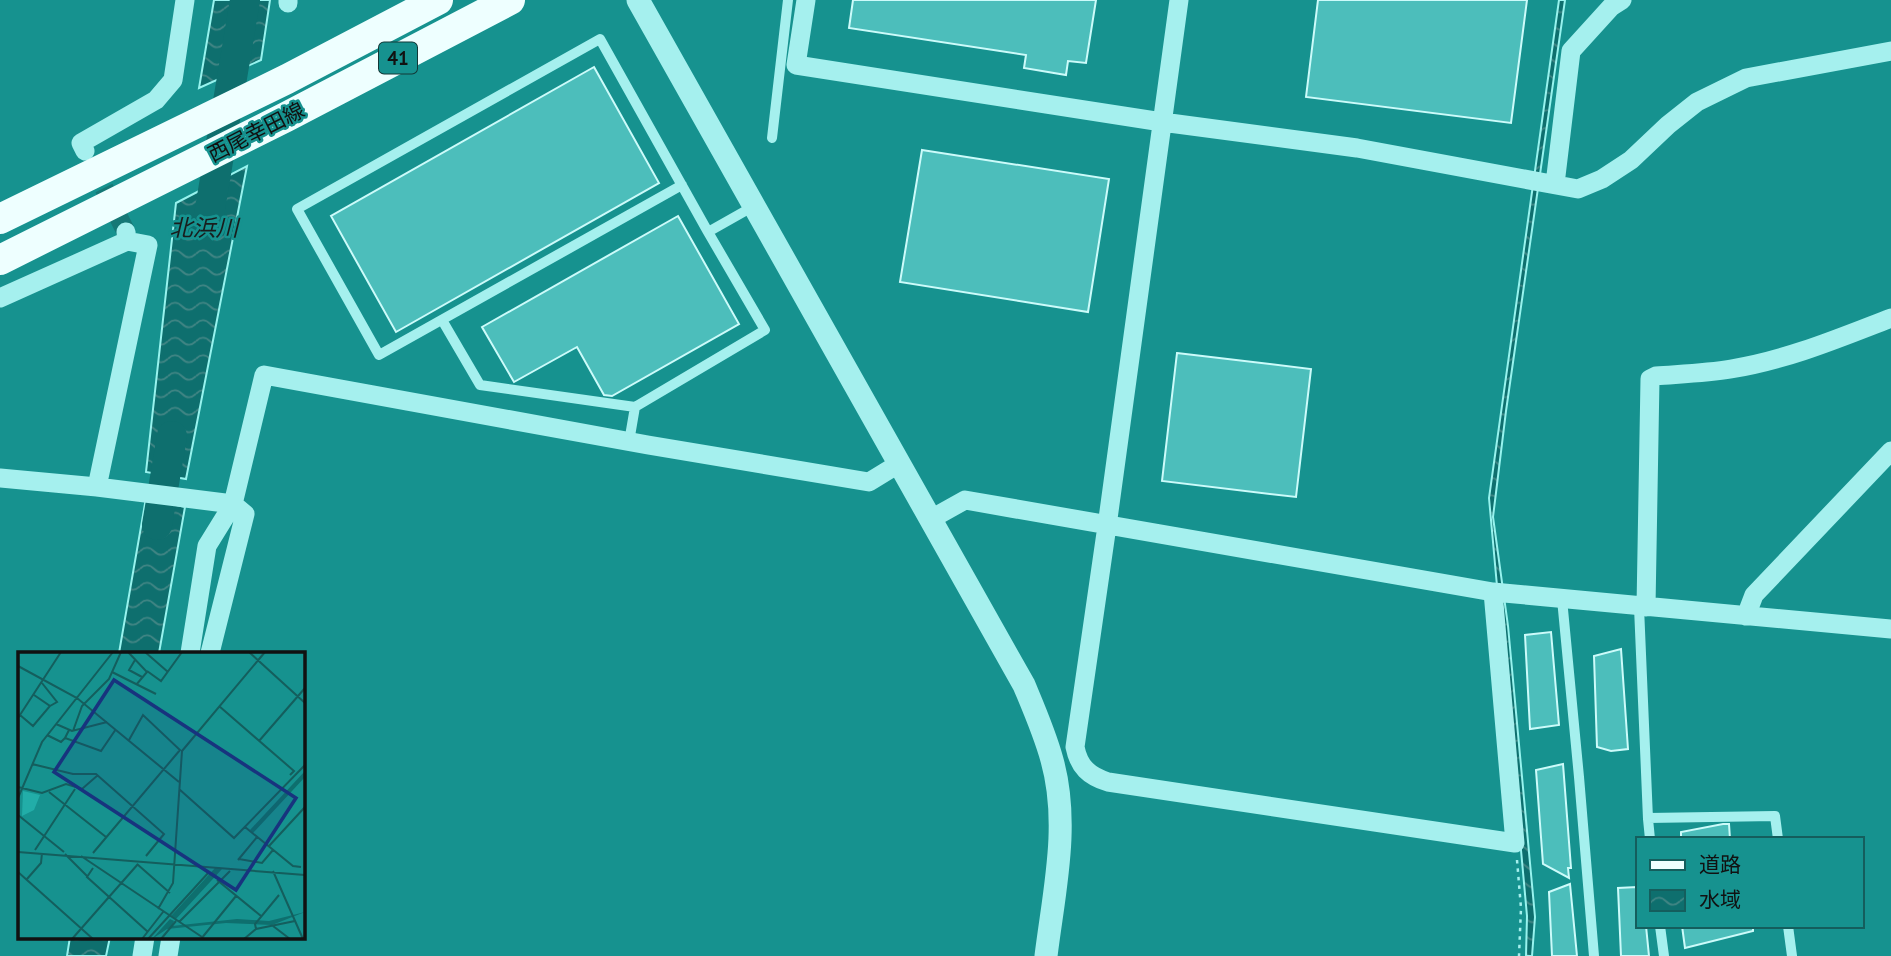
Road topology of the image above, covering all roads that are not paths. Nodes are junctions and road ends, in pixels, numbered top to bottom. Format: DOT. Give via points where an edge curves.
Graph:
graph roads {
  1 [pos="185,0"];
  2 [pos="438,0"];
  3 [pos="510,0"];
  4 [pos="638,0"];
  5 [pos="788,0"];
  6 [pos="806,0"];
  7 [pos="1179,0"];
  8 [pos="1622,0"];
  9 [pos="1891,51"];
  10 [pos="1163,122"];
  11 [pos="772,138"];
  12 [pos="85,151"];
  13 [pos="1555,184"];
  14 [pos="682,185"];
  15 [pos="754,206"];
  16 [pos="0,219"];
  17 [pos="708,232"];
  18 [pos="0,260"];
  19 [pos="0,298"];
  20 [pos="1891,317"];
  21 [pos="442,320"];
  22 [pos="635,407"];
  23 [pos="629,442"];
  24 [pos="1891,451"];
  25 [pos="900,463"];
  26 [pos="0,478"];
  27 [pos="97,487"];
  28 [pos="233,504"];
  29 [pos="931,519"];
  30 [pos="1107,526"];
  31 [pos="1493,592"];
  32 [pos="1562,599"];
  33 [pos="1643,607"];
  34 [pos="1746,616"];
  35 [pos="1891,629"];
  36 [pos="190,652"];
  37 [pos="210,652"];
  38 [pos="1648,818"];
  39 [pos="1650,837"];
  40 [pos="1778,837"];
  41 [pos="1660,928"];
  42 [pos="1788,928"];
  43 [pos="1046,956"];
  44 [pos="1594,956"];
  45 [pos="1664,956"];
  46 [pos="1792,956"];
  1 -- 12 [label="street" via="173,80 156,100 81,143"];
  2 -- 16 [label="main road, 西尾幸田線 / 41"];
  3 -- 18 [label="main road, 西尾幸田線 / 41"];
  4 -- 15 [label="street"];
  5 -- 11 [label="lane"];
  6 -- 10 [label="street" via="796,65"];
  7 -- 10 [label="street"];
  8 -- 13 [label="street" via="1571,51"];
  9 -- 13 [label="street" via="1746,78 1697,102 1632,160 1602,179 1578,189"];
  10 -- 13 [label="street" via="1357,148"];
  10 -- 30 [label="street"];
  14 -- 17 [label="lane"];
  14 -- 21 [label="lane"];
  14 -- 21 [label="lane" via="600,39 297,209 379,355"];
  15 -- 17 [label="lane"];
  15 -- 25 [label="street"];
  17 -- 22 [label="lane" via="765,330"];
  19 -- 27 [label="street" via="127,237 148,245"];
  20 -- 33 [label="street" via="1829,343 1768,361 1650,379"];
  21 -- 22 [label="lane" via="480,385"];
  22 -- 23 [label="lane"];
  23 -- 25 [label="street" via="869,482"];
  23 -- 28 [label="street" via="264,375"];
  24 -- 34 [label="street" via="1754,596"];
  25 -- 29 [label="street"];
  26 -- 27 [label="street"];
  27 -- 28 [label="street"];
  28 -- 36 [label="street" via="207,546"];
  28 -- 37 [label="street" via="245,514"];
  29 -- 30 [label="street" via="965,500"];
  29 -- 43 [label="street" via="1024,685 1053,761 1060,844"];
  30 -- 31 [label="street"];
  30 -- 31 [label="street" via="1074,747 1077,759 1092,777 1108,782 1515,843"];
  31 -- 32 [label="street"];
  32 -- 33 [label="street"];
  32 -- 44 [label="lane"];
  33 -- 34 [label="street"];
  33 -- 38 [label="lane"];
  34 -- 35 [label="street"];
  38 -- 39 [label="lane"];
  38 -- 40 [label="lane" via="1775,816"];
  41 -- 45 [label="lane"];
  42 -- 46 [label="lane"];
}
